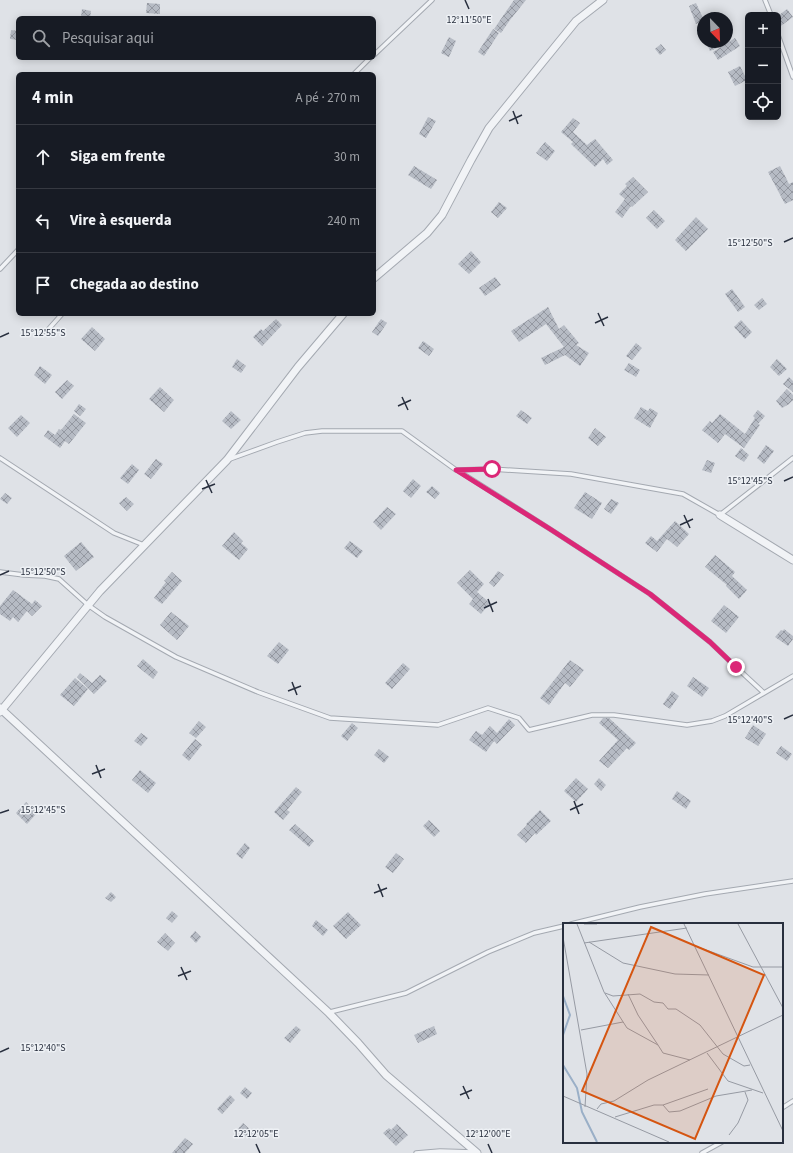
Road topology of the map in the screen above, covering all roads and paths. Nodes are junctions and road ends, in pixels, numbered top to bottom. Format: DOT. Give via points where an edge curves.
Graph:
graph roads {
  1 [pos="432,0"];
  2 [pos="603,0"];
  3 [pos="765,0"];
  4 [pos="770,12"];
  5 [pos="781,44"];
  6 [pos="376,53"];
  7 [pos="368,60"];
  8 [pos="356,72"];
  9 [pos="793,77"];
  10 [pos="16,252"];
  11 [pos="0,269"];
  12 [pos="376,276"];
  13 [pos="60,316"];
  14 [pos="341,316"];
  15 [pos="46,332"];
  16 [pos="0,458"];
  17 [pos="793,458"];
  18 [pos="226,460"];
  19 [pos="456,470"];
  20 [pos="720,515"];
  21 [pos="144,545"];
  22 [pos="793,560"];
  23 [pos="0,572"];
  24 [pos="88,605"];
  25 [pos="793,676"];
  26 [pos="764,694"];
  27 [pos="1,710"];
  28 [pos="793,881"];
  29 [pos="575,923"];
  30 [pos="563,926"];
  31 [pos="329,1013"];
  32 [pos="793,1101"];
  33 [pos="783,1107"];
  34 [pos="720,1143"];
  35 [pos="476,1152"];
  36 [pos="416,1153"];
  37 [pos="702,1153"];
  1 -- 6 [label="lane"];
  2 -- 12 [label="street" via="576,21 489,128 442,215 428,233"];
  3 -- 4 [label="lane"];
  5 -- 9 [label="lane"];
  7 -- 8 [label="lane"];
  10 -- 11 [label="lane"];
  13 -- 15 [label="lane"];
  14 -- 18 [label="street"];
  16 -- 21 [label="lane" via="114,533"];
  17 -- 20 [label="lane"];
  18 -- 19 [label="lane" via="277,442 322,431 402,430"];
  18 -- 21 [label="street"];
  19 -- 20 [label="lane" via="492,469 571,474 683,494"];
  19 -- 26 [label="lane" via="650,594 710,642"];
  20 -- 22 [label="street"];
  21 -- 24 [label="street"];
  23 -- 24 [label="lane" via="45,576 59,580"];
  24 -- 26 [label="lane" via="176,657 258,692 330,718 438,725 488,708 519,718 529,730 592,715 614,715 688,725 725,716"];
  24 -- 27 [label="street"];
  25 -- 26 [label="lane"];
  27 -- 31 [label="street"];
  28 -- 29 [label="lane" via="706,894"];
  30 -- 31 [label="lane" via="534,933 488,952 406,993"];
  31 -- 35 [label="street" via="386,1075"];
  32 -- 33 [label="lane"];
  34 -- 37 [label="lane"];
  35 -- 36 [label="lane"];
}
